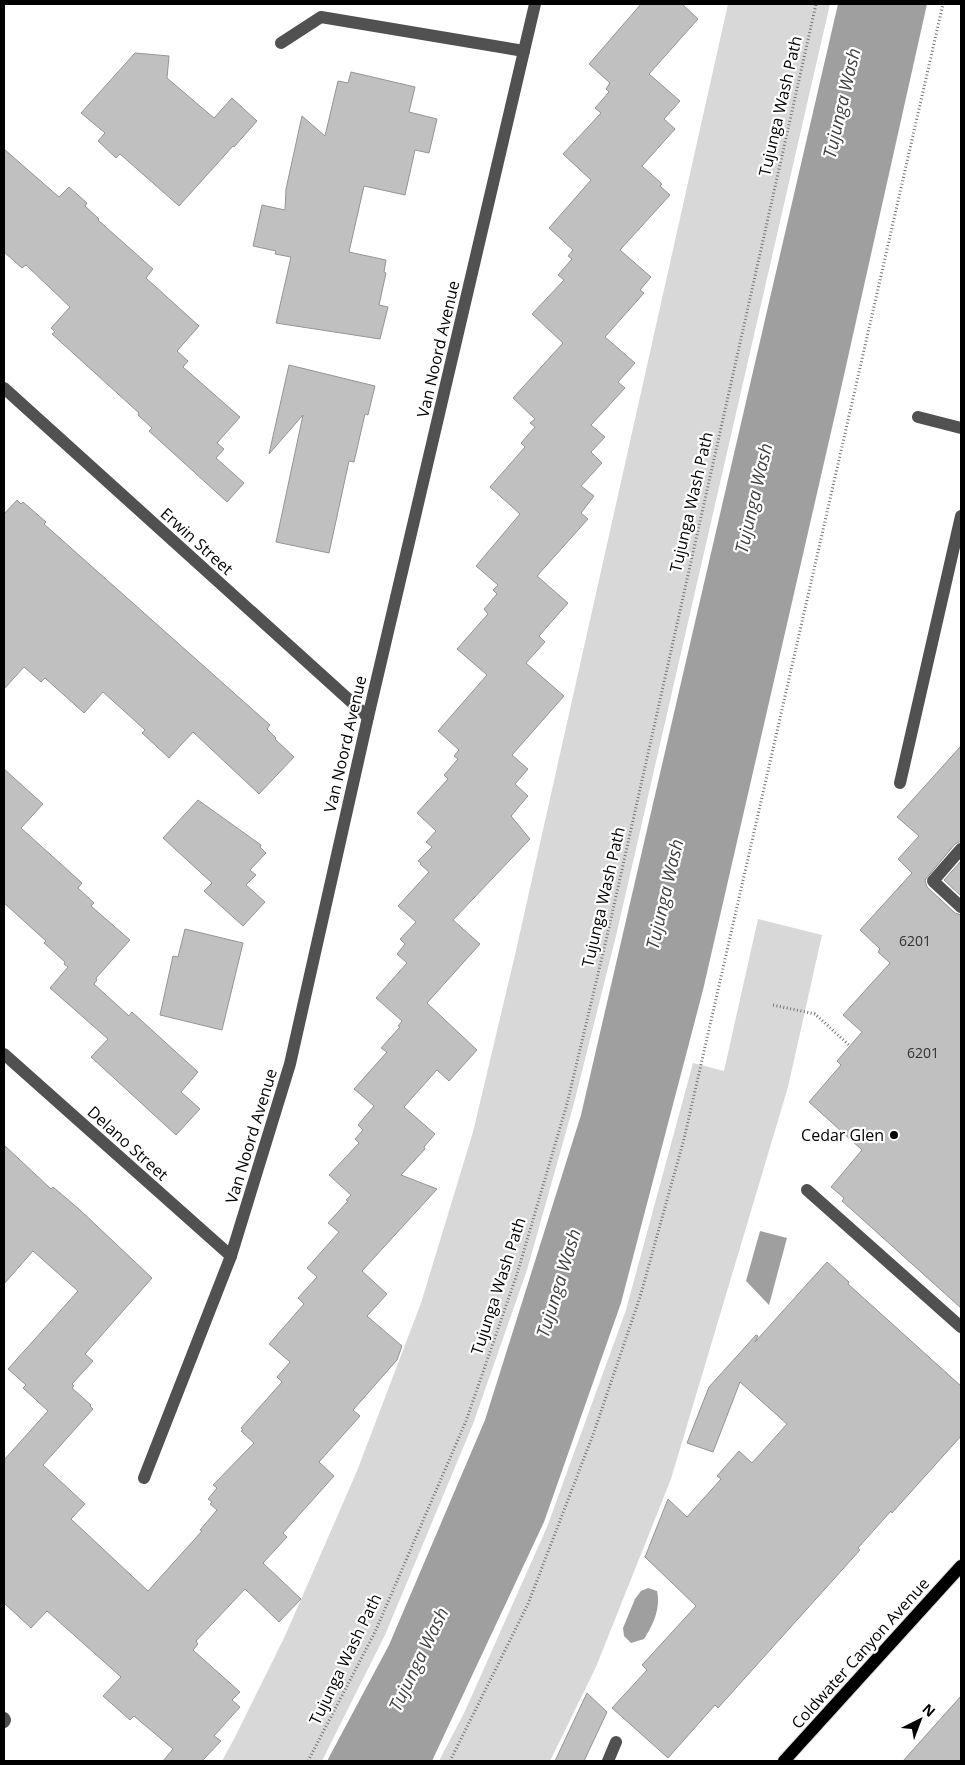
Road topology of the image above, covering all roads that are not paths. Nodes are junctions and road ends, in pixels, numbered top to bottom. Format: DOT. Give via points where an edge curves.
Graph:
graph roads {
  1 [pos="535,4"];
  2 [pos="281,43"];
  3 [pos="524,51"];
  4 [pos="4,388"];
  5 [pos="918,417"];
  6 [pos="961,428"];
  7 [pos="961,516"];
  8 [pos="368,717"];
  9 [pos="900,783"];
  10 [pos="961,850"];
  11 [pos="961,907"];
  12 [pos="4,1054"];
  13 [pos="807,1190"];
  14 [pos="231,1256"];
  15 [pos="961,1327"];
  16 [pos="144,1478"];
  17 [pos="961,1566"];
  18 [pos="616,1742"];
  19 [pos="608,1761"];
  20 [pos="784,1761"];
  1 -- 3 [label="street, Van Noord Avenue"];
  2 -- 3 [label="street" via="321,17"];
  3 -- 8 [label="street, Van Noord Avenue"];
  4 -- 8 [label="street, Erwin Street"];
  5 -- 6 [label="street"];
  7 -- 9 [label="street"];
  8 -- 14 [label="street, Van Noord Avenue" via="290,1064"];
  10 -- 11 [label="street" via="933,881"];
  12 -- 14 [label="street, Delano Street"];
  13 -- 15 [label="street"];
  14 -- 16 [label="street, Van Noord Avenue"];
  17 -- 20 [label="main road, Coldwater Canyon Avenue"];
  18 -- 19 [label="street"];
}
